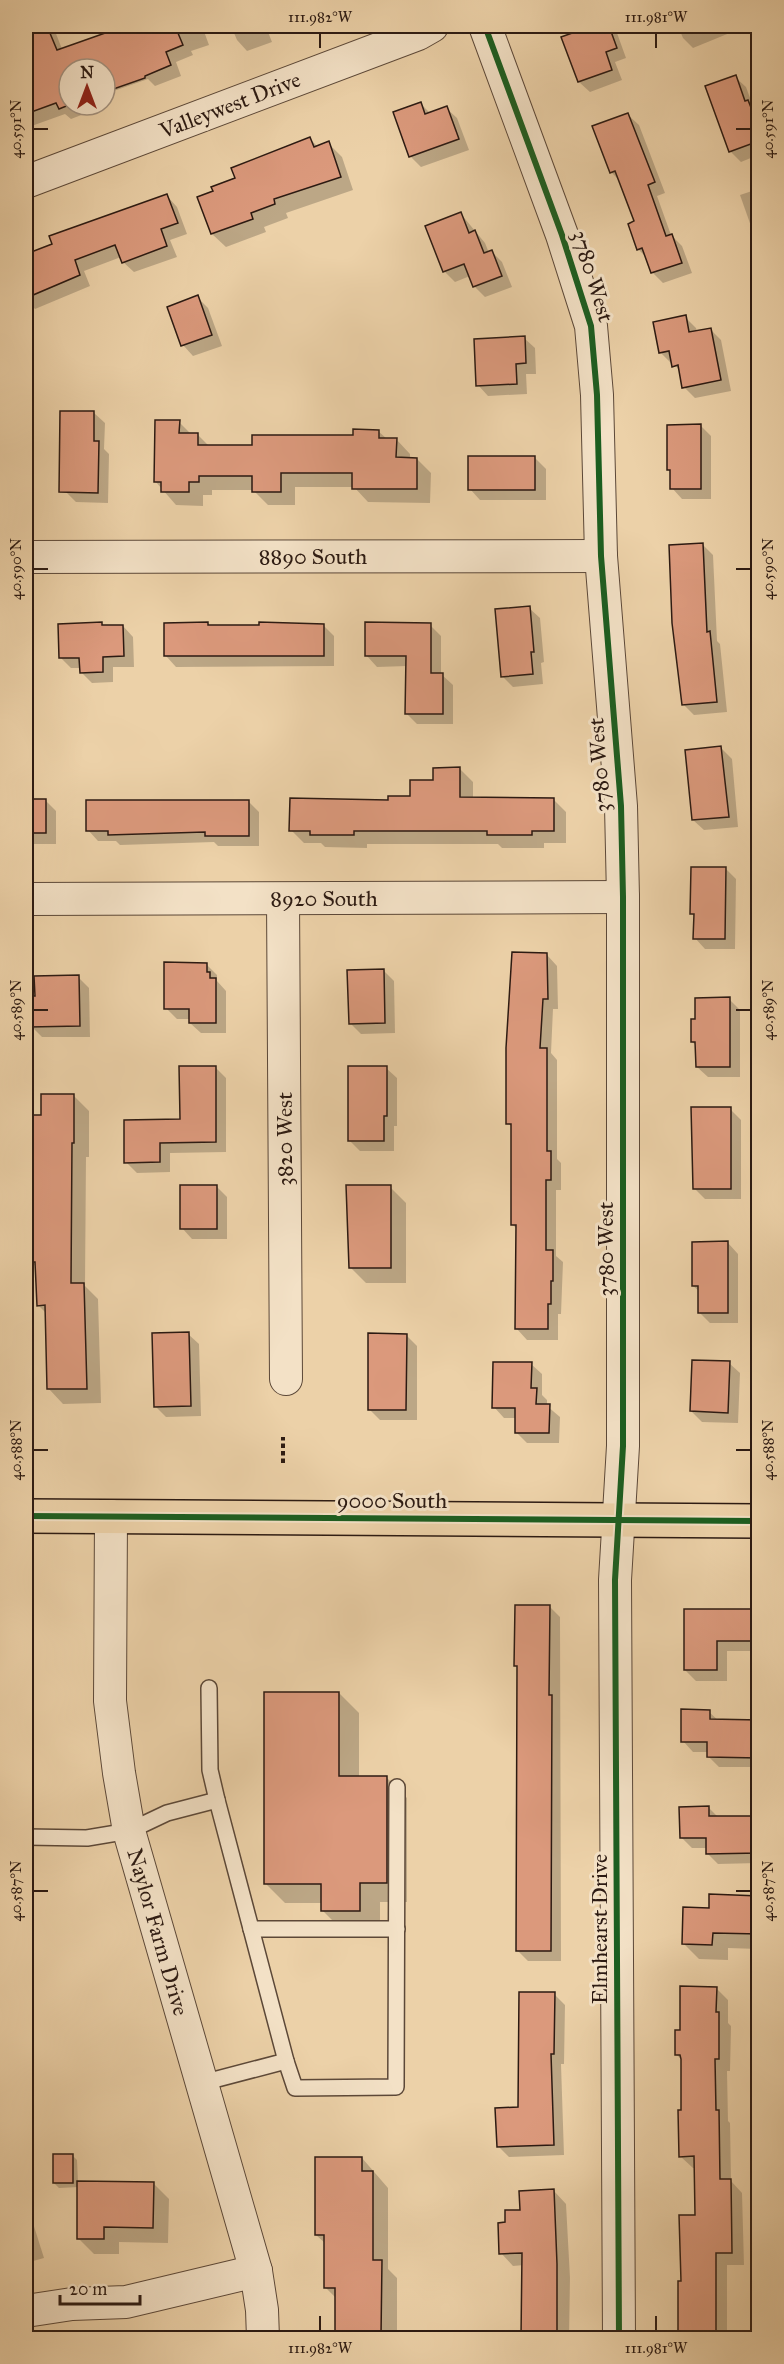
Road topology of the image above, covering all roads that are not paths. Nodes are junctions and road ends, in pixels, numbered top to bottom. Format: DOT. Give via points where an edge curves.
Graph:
graph roads {
  1 [pos="432,26"];
  2 [pos="485,26"];
  3 [pos="26,182"];
  4 [pos="601,556"];
  5 [pos="26,557"];
  6 [pos="623,897"];
  7 [pos="26,899"];
  8 [pos="283,899"];
  9 [pos="286,1379"];
  10 [pos="26,1516"];
  11 [pos="111,1516"];
  12 [pos="619,1520"];
  13 [pos="759,1521"];
  14 [pos="209,1689"];
  15 [pos="397,1787"];
  16 [pos="217,1800"];
  17 [pos="129,1831"];
  18 [pos="26,1838"];
  19 [pos="251,1929"];
  20 [pos="397,1929"];
  21 [pos="286,2061"];
  22 [pos="202,2083"];
  23 [pos="256,2271"];
  24 [pos="26,2311"];
  25 [pos="263,2338"];
  26 [pos="619,2338"];
  1 -- 3 [label="street, Valleywest Drive"];
  2 -- 4 [label="street, 3780 West" via="591,326"];
  4 -- 5 [label="street, 8890 South"];
  4 -- 6 [label="street, 3780 West" via="621,806"];
  6 -- 8 [label="street, 8920 South"];
  6 -- 12 [label="street, 3780 West" via="623,1446"];
  7 -- 8 [label="street, 8920 South"];
  8 -- 9 [label="street, 3820 West"];
  10 -- 11 [label="main road, 9000 South"];
  11 -- 12 [label="main road, 9000 South"];
  11 -- 17 [label="street, Naylor Farm Drive" via="110,1701"];
  12 -- 13 [label="main road, 9000 South"];
  12 -- 26 [label="street, Elmhearst Drive" via="615,1580"];
  14 -- 16 [label="lane" via="210,1770"];
  15 -- 20 [label="lane"];
  16 -- 17 [label="lane" via="167,1813"];
  16 -- 19 [label="lane"];
  17 -- 18 [label="lane" via="87,1838"];
  17 -- 22 [label="street, Naylor Farm Drive"];
  19 -- 20 [label="lane"];
  19 -- 21 [label="lane"];
  20 -- 21 [label="lane" via="396,2087 295,2088"];
  21 -- 22 [label="lane"];
  22 -- 23 [label="street, Naylor Farm Drive"];
  23 -- 24 [label="street" via="138,2300"];
  23 -- 25 [label="street, Naylor Farm Drive"];
}
